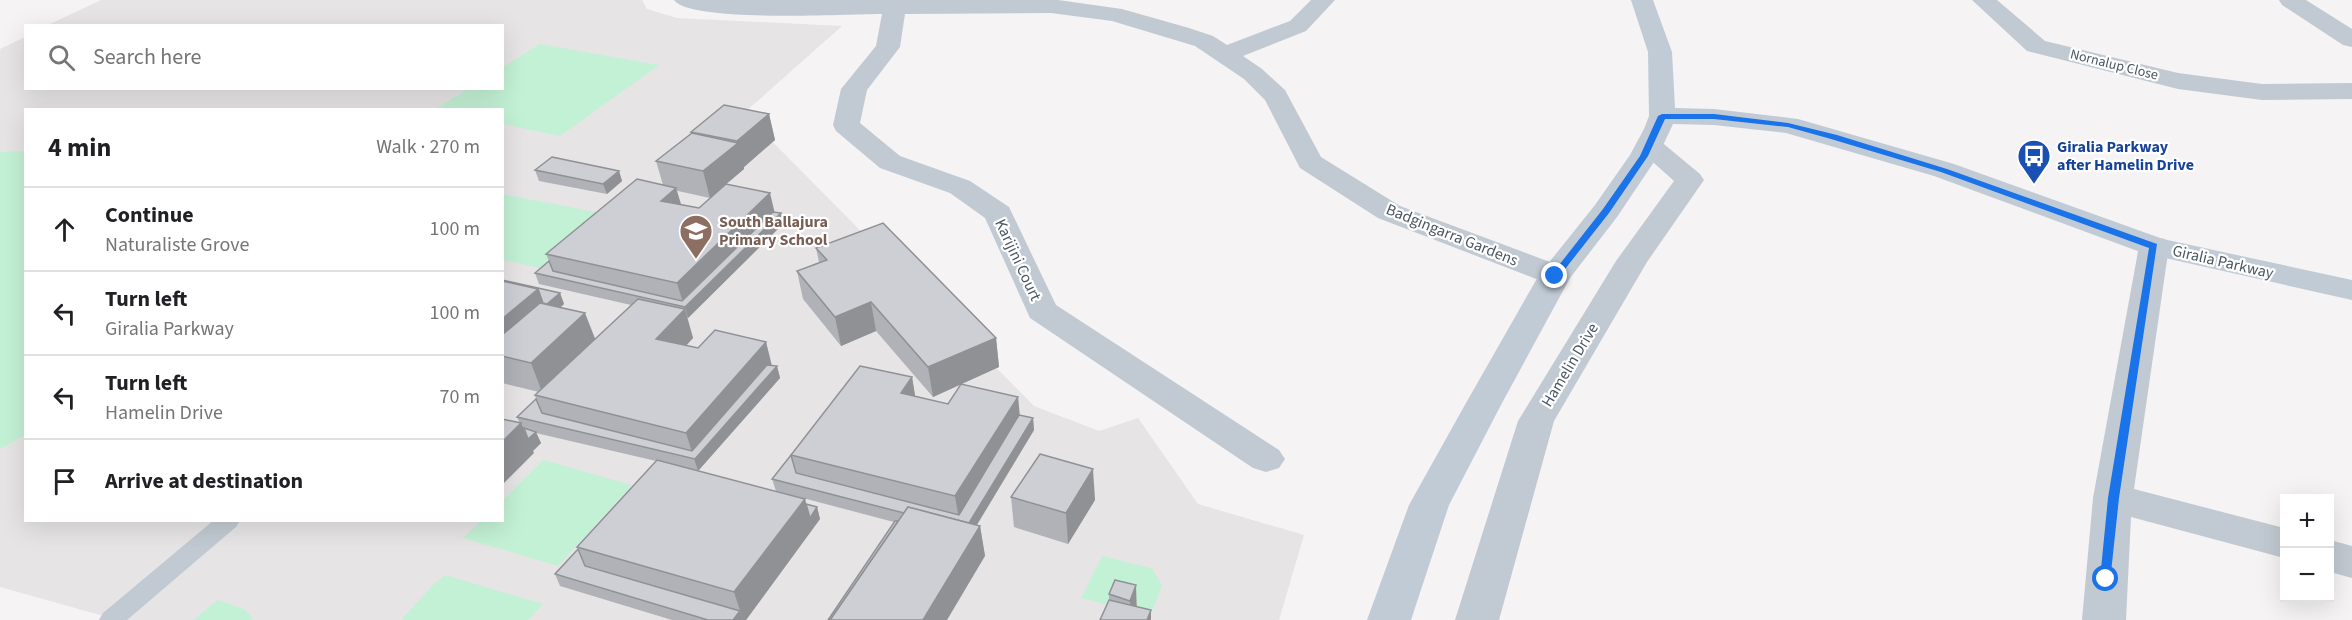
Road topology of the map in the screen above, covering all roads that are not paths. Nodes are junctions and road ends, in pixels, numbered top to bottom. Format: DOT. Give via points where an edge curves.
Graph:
graph roads {
  1 [pos="685,0"];
  2 [pos="1324,0"];
  3 [pos="1642,0"];
  4 [pos="1983,0"];
  5 [pos="2290,0"];
  6 [pos="956,3"];
  7 [pos="895,6"];
  8 [pos="2352,40"];
  9 [pos="1225,54"];
  10 [pos="2352,91"];
  11 [pos="1657,116"];
  12 [pos="2154,246"];
  13 [pos="1555,276"];
  14 [pos="2352,290"];
  15 [pos="1266,459"];
  16 [pos="2114,498"];
  17 [pos="227,522"];
  18 [pos="2280,542"];
  19 [pos="2334,557"];
  20 [pos="2352,562"];
  21 [pos="111,620"];
  22 [pos="1389,620"];
  23 [pos="1477,620"];
  24 [pos="2104,620"];
  1 -- 7 [label="street, Badgingarra Gardens" via="709,7"];
  2 -- 9 [label="street" via="1298,26"];
  3 -- 11 [label="street" via="1660,52"];
  4 -- 10 [label="street, Nornalup Close" via="2036,46 2178,81 2262,92"];
  5 -- 8 [label="street"];
  6 -- 7 [label="street, Badgingarra Gardens"];
  6 -- 9 [label="street, Badgingarra Gardens" via="1094,9 1181,33"];
  7 -- 15 [label="street, Karijini Court" via="888,47 854,89 846,125 890,162 960,188 998,213 1042,311"];
  9 -- 13 [label="street, Badgingarra Gardens" via="1276,96 1310,162 1389,212"];
  11 -- 12 [label="street, Giralia Parkway" via="1788,125 1944,171"];
  11 -- 13 [label="street" via="1606,211"];
  11 -- 23 [label="street, Hamelin Drive" via="1690,180 1632,261 1536,421"];
  12 -- 14 [label="street, Giralia Parkway"];
  12 -- 16 [label="street"];
  13 -- 22 [label="street" via="1429,505"];
  16 -- 18 [label="street"];
  16 -- 24 [label="street"];
  17 -- 21 [label="lane"];
  19 -- 20 [label="street"];
}
